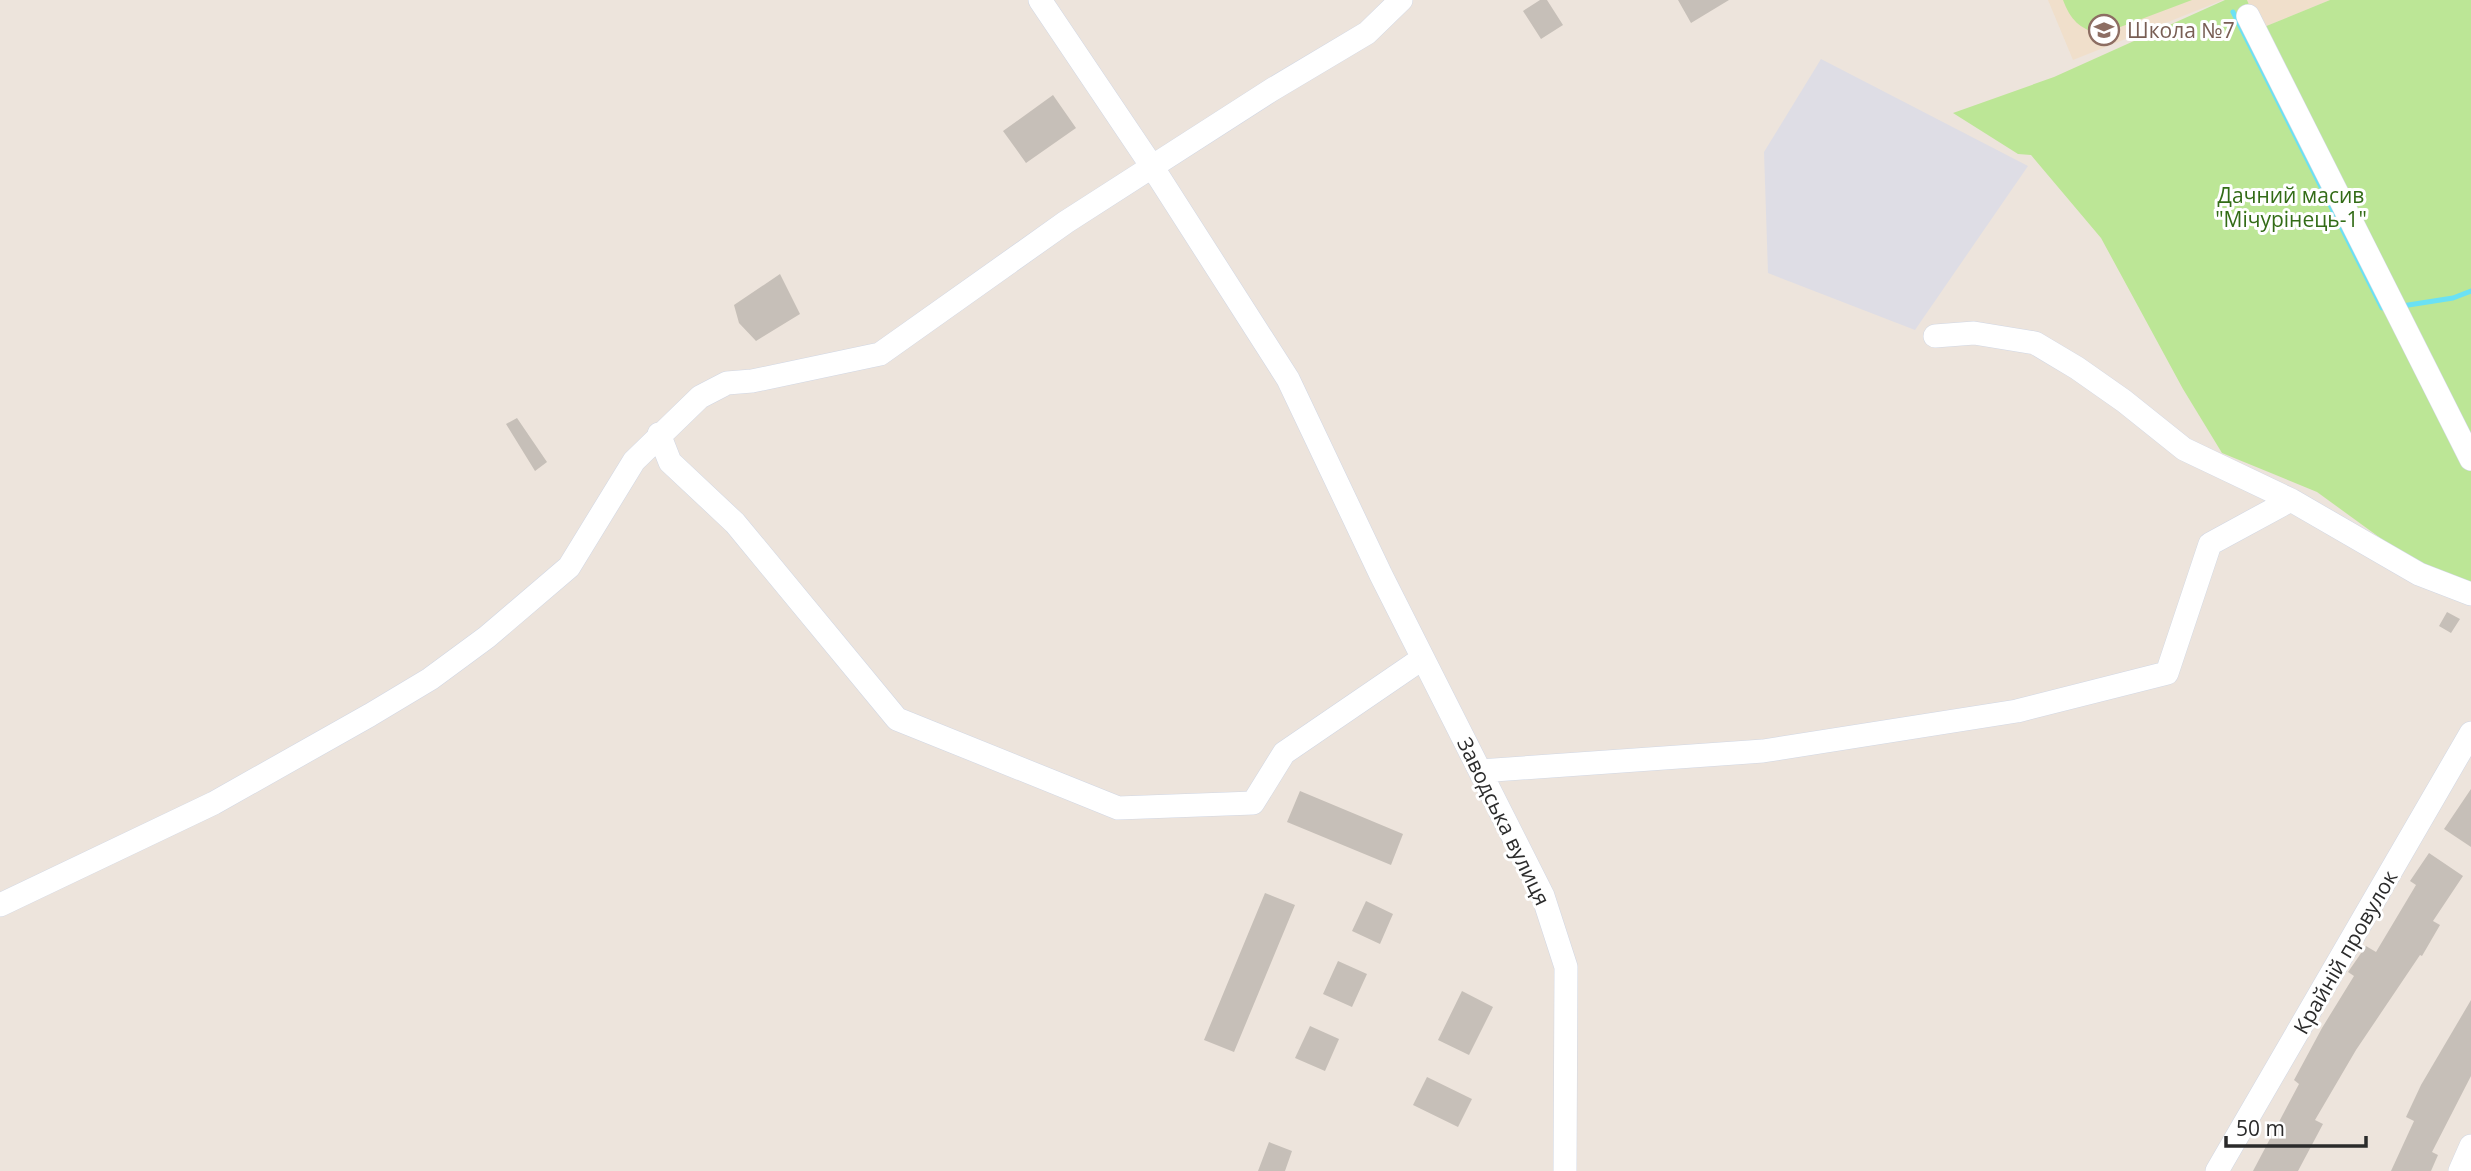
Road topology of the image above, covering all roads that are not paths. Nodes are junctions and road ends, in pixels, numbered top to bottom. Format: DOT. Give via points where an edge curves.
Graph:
graph roads {
  1 [pos="1040,0"];
  2 [pos="1401,0"];
  3 [pos="2248,16"];
  4 [pos="1153,168"];
  5 [pos="1935,336"];
  6 [pos="659,434"];
  7 [pos="2471,459"];
  8 [pos="2291,500"];
  9 [pos="2471,594"];
  10 [pos="1420,652"];
  11 [pos="2471,733"];
  12 [pos="1480,771"];
  13 [pos="0,905"];
  14 [pos="2471,1146"];
  15 [pos="1564,1171"];
  16 [pos="2217,1171"];
  17 [pos="2460,1171"];
  1 -- 4 [label="street, Заводська вулиця"];
  2 -- 4 [label="street" via="1367,33"];
  3 -- 7 [label="street"];
  4 -- 6 [label="street" via="1066,222 880,354 727,383 700,397"];
  4 -- 10 [label="street, Заводська вулиця" via="1288,379"];
  5 -- 8 [label="street" via="1974,333 2035,343 2115,394 2184,449"];
  6 -- 10 [label="street" via="670,462 735,523 897,719 1118,808 1254,803 1284,753"];
  6 -- 13 [label="street" via="634,461 569,567 487,638 430,679 214,803"];
  8 -- 9 [label="street" via="2419,574"];
  8 -- 12 [label="street" via="2210,544 2166,673 2017,710 1763,751"];
  10 -- 12 [label="street, Заводська вулиця"];
  11 -- 16 [label="street, Крайній провулок"];
  12 -- 15 [label="street, Заводська вулиця" via="1543,896 1566,967"];
  14 -- 17 [label="street"];
}
